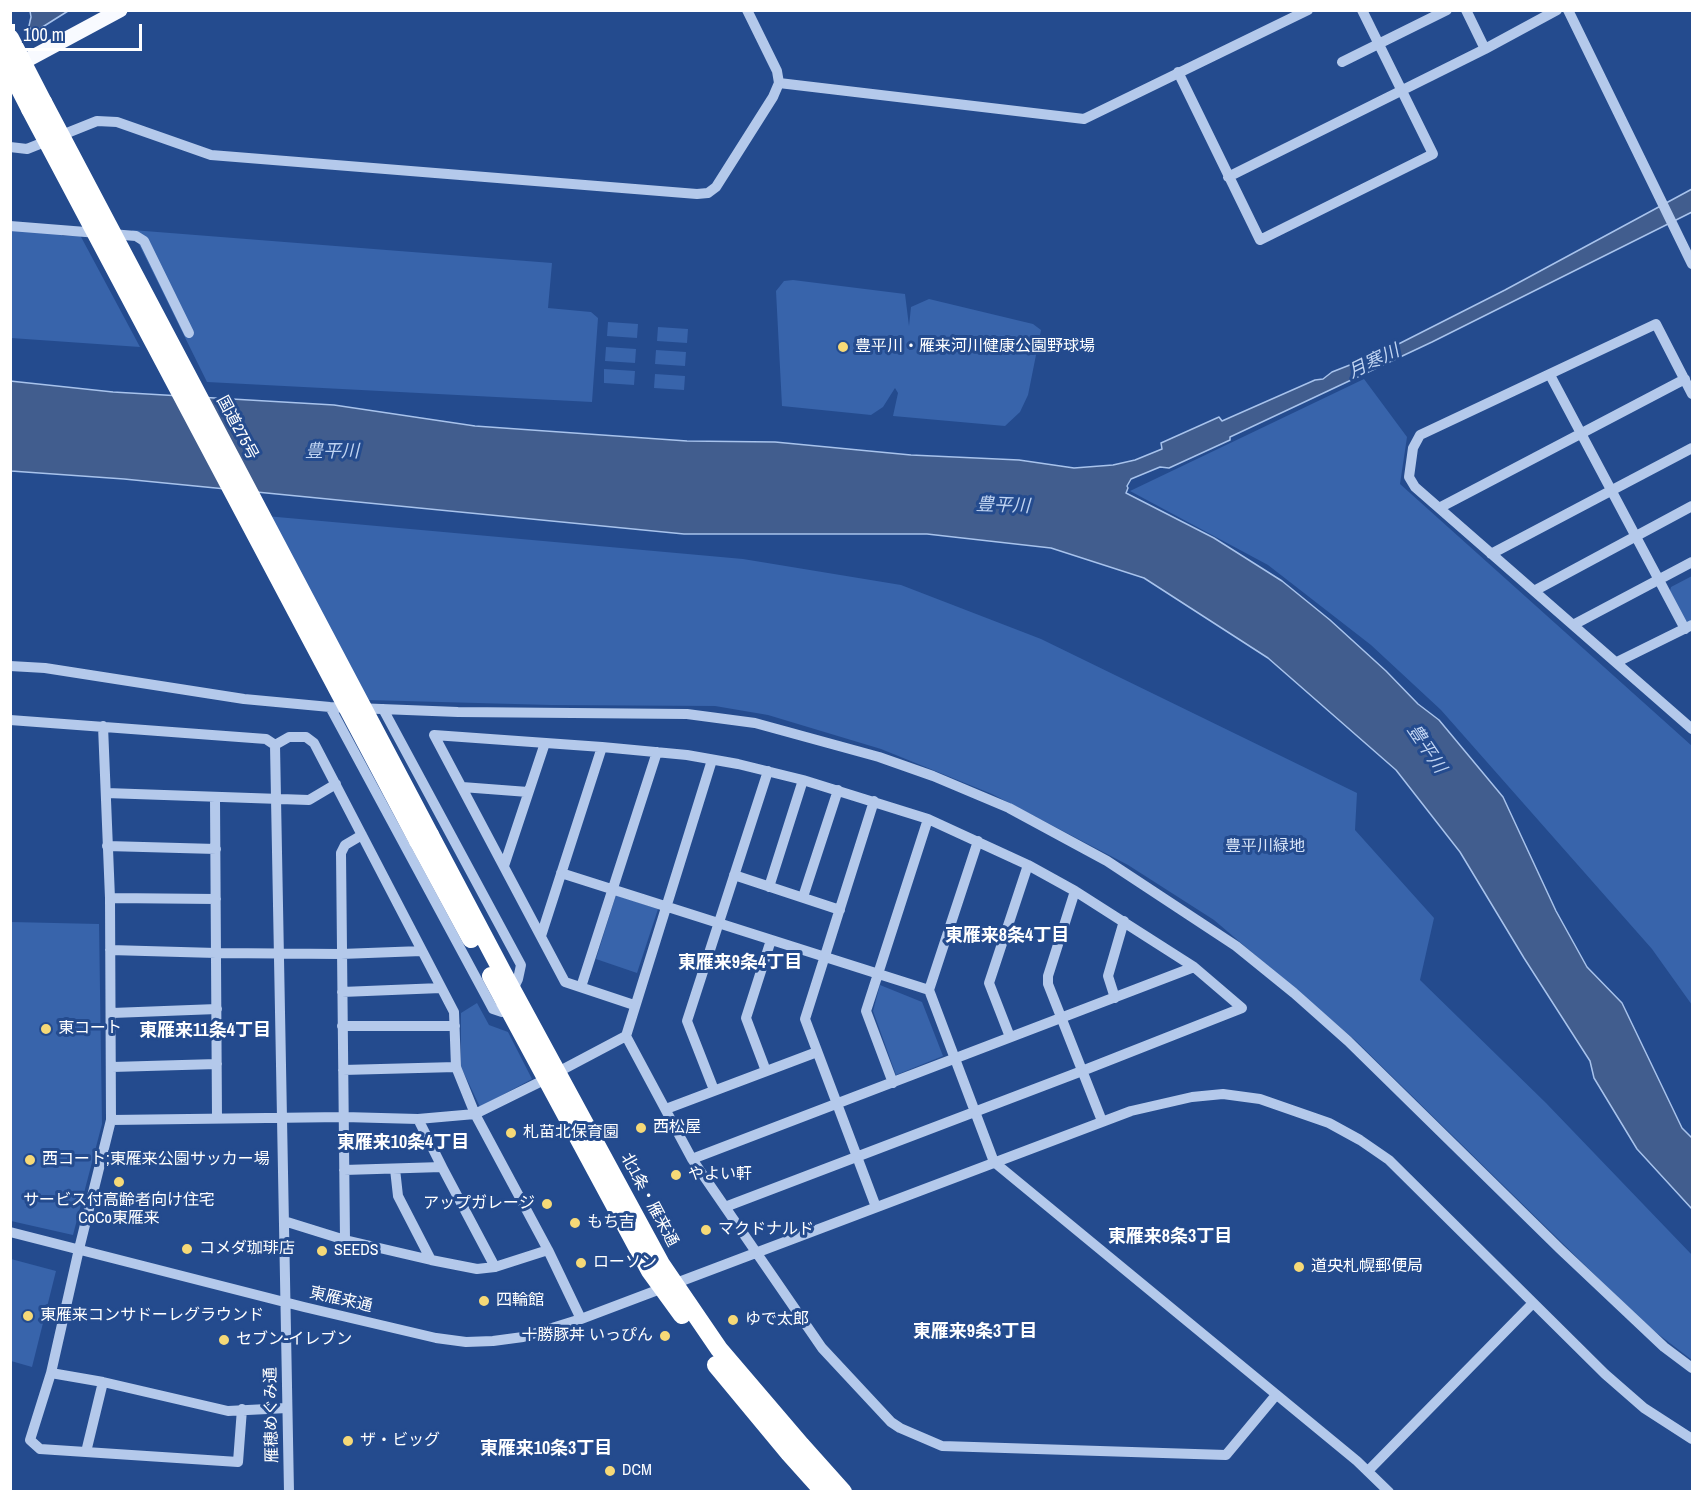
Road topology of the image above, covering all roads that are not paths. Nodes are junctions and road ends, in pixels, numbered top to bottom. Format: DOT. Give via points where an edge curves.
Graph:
graph roads {
  1 [pos="120,10"];
  2 [pos="747,10"];
  3 [pos="1308,10"];
  4 [pos="1362,10"];
  5 [pos="1447,10"];
  6 [pos="1466,10"];
  7 [pos="1557,10"];
  8 [pos="1568,10"];
  9 [pos="10,39"];
  10 [pos="1379,44"];
  11 [pos="1485,49"];
  12 [pos="1342,62"];
  13 [pos="14,67"];
  14 [pos="1178,72"];
  15 [pos="779,82"];
  16 [pos="1401,90"];
  17 [pos="10,147"];
  18 [pos="1228,177"];
  19 [pos="10,226"];
  20 [pos="1691,260"];
  21 [pos="189,333"];
  22 [pos="1550,375"];
  23 [pos="1685,379"];
  24 [pos="1692,394"];
  25 [pos="1581,433"];
  26 [pos="1692,448"];
  27 [pos="1612,490"];
  28 [pos="1692,506"];
  29 [pos="1439,508"];
  30 [pos="1636,537"];
  31 [pos="1491,554"];
  32 [pos="1692,562"];
  33 [pos="1659,581"];
  34 [pos="1534,591"];
  35 [pos="1573,625"];
  36 [pos="1689,627"];
  37 [pos="1617,663"];
  38 [pos="10,666"];
  39 [pos="330,707"];
  40 [pos="383,709"];
  41 [pos="10,720"];
  42 [pos="103,726"];
  43 [pos="1692,729"];
  44 [pos="545,743"];
  45 [pos="275,745"];
  46 [pos="602,747"];
  47 [pos="657,752"];
  48 [pos="712,760"];
  49 [pos="768,771"];
  50 [pos="802,780"];
  51 [pos="336,784"];
  52 [pos="462,787"];
  53 [pos="837,790"];
  54 [pos="528,792"];
  55 [pos="106,794"];
  56 [pos="215,798"];
  57 [pos="277,800"];
  58 [pos="874,801"];
  59 [pos="928,819"];
  60 [pos="362,835"];
  61 [pos="424,838"];
  62 [pos="978,841"];
  63 [pos="107,846"];
  64 [pos="216,849"];
  65 [pos="1028,865"];
  66 [pos="504,866"];
  67 [pos="561,873"];
  68 [pos="734,875"];
  69 [pos="769,886"];
  70 [pos="613,890"];
  71 [pos="1075,891"];
  72 [pos="803,897"];
  73 [pos="110,898"];
  74 [pos="216,899"];
  75 [pos="667,907"];
  76 [pos="840,910"];
  77 [pos="1124,921"];
  78 [pos="719,924"];
  79 [pos="541,936"];
  80 [pos="771,940"];
  81 [pos="110,950"];
  82 [pos="422,951"];
  83 [pos="216,953"];
  84 [pos="279,953"];
  85 [pos="341,954"];
  86 [pos="824,957"];
  87 [pos="1194,968"];
  88 [pos="877,975"];
  89 [pos="581,987"];
  90 [pos="441,988"];
  91 [pos="929,990"];
  92 [pos="342,992"];
  93 [pos="509,998"];
  94 [pos="1115,998"];
  95 [pos="634,1005"];
  96 [pos="217,1009"];
  97 [pos="112,1013"];
  98 [pos="1062,1018"];
  99 [pos="342,1026"];
  100 [pos="455,1026"];
  101 [pos="626,1036"];
  102 [pos="1010,1037"];
  103 [pos="817,1052"];
  104 [pos="955,1059"];
  105 [pos="217,1064"];
  106 [pos="112,1067"];
  107 [pos="456,1067"];
  108 [pos="343,1070"];
  109 [pos="765,1071"];
  110 [pos="1082,1071"];
  111 [pos="552,1076"];
  112 [pos="892,1083"];
  113 [pos="714,1090"];
  114 [pos="837,1104"];
  115 [pos="666,1109"];
  116 [pos="975,1111"];
  117 [pos="475,1114"];
  118 [pos="344,1117"];
  119 [pos="217,1118"];
  120 [pos="282,1119"];
  121 [pos="418,1119"];
  122 [pos="111,1120"];
  123 [pos="1102,1121"];
  124 [pos="857,1157"];
  125 [pos="692,1159"];
  126 [pos="994,1162"];
  127 [pos="442,1167"];
  128 [pos="395,1169"];
  129 [pos="344,1170"];
  130 [pos="725,1207"];
  131 [pos="876,1207"];
  132 [pos="284,1221"];
  133 [pos="10,1232"];
  134 [pos="345,1240"];
  135 [pos="79,1249"];
  136 [pos="548,1250"];
  137 [pos="756,1253"];
  138 [pos="431,1260"];
  139 [pos="495,1267"];
  140 [pos="669,1286"];
  141 [pos="285,1302"];
  142 [pos="1533,1303"];
  143 [pos="581,1319"];
  144 [pos="1692,1368"];
  145 [pos="51,1373"];
  146 [pos="103,1382"];
  147 [pos="1276,1395"];
  148 [pos="287,1408"];
  149 [pos="242,1409"];
  150 [pos="1692,1439"];
  151 [pos="86,1452"];
  152 [pos="1368,1471"];
  153 [pos="289,1491"];
  154 [pos="824,1491"];
  155 [pos="843,1491"];
  156 [pos="1389,1491"];
  1 -- 13 [label="main road"];
  2 -- 15 [label="street"];
  3 -- 14 [label="street"];
  4 -- 10 [label="street"];
  5 -- 10 [label="street"];
  6 -- 11 [label="street"];
  7 -- 11 [label="street"];
  8 -- 20 [label="street"];
  9 -- 13 [label="highway, 国道275号"];
  10 -- 12 [label="street"];
  10 -- 16 [label="street"];
  11 -- 16 [label="street"];
  13 -- 61 [label="highway, 国道275号, bridge"];
  14 -- 15 [label="street" via="1084,119"];
  14 -- 18 [label="street"];
  15 -- 17 [label="street" via="716,187 708,193 211,154 117,122 97,121 27,149"];
  16 -- 18 [label="street"];
  16 -- 18 [label="street" via="1433,154 1260,240"];
  19 -- 21 [label="street" via="136,236 144,241"];
  22 -- 23 [label="street" via="1656,324"];
  22 -- 25 [label="street"];
  22 -- 29 [label="street" via="1420,435 1413,448 1409,477"];
  23 -- 24 [label="street"];
  23 -- 25 [label="street"];
  25 -- 27 [label="street"];
  25 -- 29 [label="street"];
  26 -- 27 [label="street"];
  27 -- 30 [label="street"];
  27 -- 31 [label="street"];
  28 -- 30 [label="street"];
  29 -- 31 [label="street"];
  30 -- 33 [label="street"];
  30 -- 34 [label="street"];
  31 -- 34 [label="street"];
  32 -- 33 [label="street"];
  33 -- 35 [label="street"];
  33 -- 36 [label="street"];
  34 -- 35 [label="street"];
  35 -- 37 [label="street"];
  36 -- 37 [label="street"];
  37 -- 43 [label="street"];
  38 -- 39 [label="street"];
  39 -- 40 [label="street"];
  39 -- 93 [label="street" via="493,1009 502,1012"];
  40 -- 93 [label="street" via="521,965"];
  40 -- 144 [label="street" via="651,712 755,723 879,757 1009,808 1159,894 1236,946 1294,993 1348,1041 1560,1250 1664,1347"];
  41 -- 42 [label="street"];
  42 -- 45 [label="street" via="266,738"];
  42 -- 55 [label="street"];
  44 -- 46 [label="street"];
  44 -- 52 [label="street" via="434,735"];
  44 -- 54 [label="street"];
  45 -- 51 [label="street" via="289,737 306,736 314,743"];
  45 -- 57 [label="street, 雁穂めぐみ通"];
  46 -- 47 [label="street"];
  46 -- 67 [label="street"];
  47 -- 48 [label="street"];
  47 -- 70 [label="street"];
  48 -- 49 [label="street"];
  48 -- 75 [label="street"];
  49 -- 50 [label="street"];
  49 -- 68 [label="street"];
  50 -- 53 [label="street"];
  50 -- 69 [label="street"];
  51 -- 57 [label="street" via="309,800"];
  51 -- 60 [label="street"];
  52 -- 54 [label="street"];
  52 -- 66 [label="street"];
  53 -- 58 [label="street"];
  53 -- 72 [label="street"];
  54 -- 66 [label="street"];
  55 -- 56 [label="street"];
  55 -- 63 [label="street"];
  56 -- 57 [label="street"];
  56 -- 64 [label="street"];
  57 -- 84 [label="street, 雁穂めぐみ通"];
  58 -- 59 [label="street"];
  58 -- 76 [label="street"];
  59 -- 62 [label="street"];
  59 -- 88 [label="street"];
  60 -- 82 [label="street"];
  60 -- 85 [label="street" via="340,853"];
  61 -- 93 [label="highway, 北1条・雁来通"];
  62 -- 65 [label="street"];
  62 -- 91 [label="street"];
  63 -- 64 [label="street"];
  63 -- 73 [label="street"];
  64 -- 74 [label="street"];
  65 -- 71 [label="street"];
  65 -- 102 [label="street" via="989,984"];
  66 -- 79 [label="street"];
  67 -- 70 [label="street"];
  67 -- 79 [label="street"];
  68 -- 69 [label="street"];
  68 -- 78 [label="street"];
  69 -- 72 [label="street"];
  70 -- 75 [label="street"];
  70 -- 89 [label="street"];
  71 -- 77 [label="street"];
  71 -- 98 [label="street" via="1047,976"];
  72 -- 76 [label="street"];
  73 -- 74 [label="street"];
  73 -- 81 [label="street"];
  74 -- 83 [label="street"];
  75 -- 78 [label="street"];
  75 -- 95 [label="street"];
  76 -- 86 [label="street"];
  77 -- 87 [label="street"];
  77 -- 94 [label="street" via="1108,976"];
  78 -- 80 [label="street"];
  78 -- 113 [label="street" via="687,1021"];
  79 -- 89 [label="street" via="565,982"];
  80 -- 86 [label="street"];
  80 -- 109 [label="street" via="746,1018"];
  81 -- 83 [label="street"];
  81 -- 97 [label="street"];
  82 -- 85 [label="street"];
  82 -- 90 [label="street"];
  83 -- 84 [label="street"];
  83 -- 96 [label="street"];
  84 -- 85 [label="street"];
  84 -- 120 [label="street, 雁穂めぐみ通"];
  85 -- 92 [label="street"];
  86 -- 88 [label="street"];
  86 -- 103 [label="street" via="805,1019"];
  87 -- 94 [label="street"];
  87 -- 110 [label="street" via="1242,1008"];
  88 -- 91 [label="street"];
  88 -- 112 [label="street" via="866,1011"];
  89 -- 95 [label="street"];
  90 -- 92 [label="street"];
  90 -- 100 [label="street" via="454,1012"];
  91 -- 104 [label="street"];
  92 -- 99 [label="street"];
  93 -- 111 [label="highway, 北1条・雁来通"];
  94 -- 98 [label="street"];
  95 -- 101 [label="street"];
  96 -- 97 [label="street"];
  96 -- 105 [label="street"];
  97 -- 106 [label="street"];
  98 -- 102 [label="street"];
  98 -- 110 [label="street"];
  99 -- 100 [label="street"];
  99 -- 108 [label="street"];
  100 -- 107 [label="street"];
  101 -- 111 [label="street"];
  101 -- 115 [label="street"];
  102 -- 104 [label="street"];
  103 -- 109 [label="street"];
  103 -- 114 [label="street"];
  104 -- 112 [label="street"];
  104 -- 116 [label="street"];
  105 -- 106 [label="street"];
  105 -- 119 [label="street"];
  106 -- 122 [label="street"];
  107 -- 108 [label="street"];
  107 -- 117 [label="street"];
  108 -- 118 [label="street"];
  109 -- 113 [label="street"];
  110 -- 116 [label="street"];
  110 -- 123 [label="street"];
  111 -- 117 [label="street"];
  111 -- 140 [label="highway, 北1条・雁来通" via="650,1271"];
  112 -- 114 [label="street"];
  113 -- 115 [label="street"];
  114 -- 124 [label="street"];
  114 -- 125 [label="street"];
  115 -- 125 [label="street"];
  116 -- 124 [label="street"];
  116 -- 126 [label="street"];
  117 -- 121 [label="street"];
  117 -- 136 [label="street"];
  118 -- 120 [label="street"];
  118 -- 121 [label="street"];
  118 -- 129 [label="street"];
  119 -- 120 [label="street"];
  119 -- 122 [label="street"];
  120 -- 132 [label="street, 雁穂めぐみ通"];
  121 -- 127 [label="street"];
  122 -- 135 [label="street"];
  123 -- 126 [label="street, 東雁来通"];
  123 -- 142 [label="street, 東雁来通" via="1159,1103 1223,1095 1260,1099 1329,1123 1389,1160"];
  124 -- 130 [label="street"];
  124 -- 131 [label="street"];
  125 -- 130 [label="street"];
  126 -- 131 [label="street, 東雁来通"];
  126 -- 147 [label="street"];
  127 -- 128 [label="street"];
  127 -- 139 [label="street"];
  128 -- 129 [label="street"];
  128 -- 138 [label="street" via="398,1197"];
  129 -- 134 [label="street"];
  130 -- 137 [label="street"];
  131 -- 137 [label="street, 東雁来通"];
  132 -- 134 [label="street"];
  132 -- 141 [label="street, 雁穂めぐみ通"];
  133 -- 135 [label="street, 東雁来通"];
  134 -- 138 [label="street"];
  135 -- 141 [label="street, 東雁来通"];
  135 -- 145 [label="street"];
  136 -- 139 [label="street"];
  136 -- 143 [label="street"];
  137 -- 140 [label="street, 東雁来通"];
  137 -- 147 [label="street" via="822,1348 891,1422 942,1446 1226,1455"];
  138 -- 139 [label="street" via="477,1269"];
  140 -- 143 [label="street, 東雁来通"];
  140 -- 154 [label="highway, 北1条・雁来通" via="707,1353"];
  140 -- 155 [label="highway, 北1条・雁来通"];
  141 -- 143 [label="street, 東雁来通" via="466,1342 523,1337"];
  141 -- 148 [label="street, 雁穂めぐみ通"];
  142 -- 150 [label="street, 東雁来通" via="1644,1408"];
  142 -- 152 [label="street"];
  145 -- 146 [label="street"];
  145 -- 151 [label="street" via="30,1440 40,1449"];
  146 -- 149 [label="street" via="228,1411"];
  146 -- 151 [label="street"];
  147 -- 152 [label="street"];
  148 -- 149 [label="street"];
  148 -- 153 [label="street, 雁穂めぐみ通"];
  149 -- 151 [label="street" via="238,1462"];
  152 -- 156 [label="street"];
}
